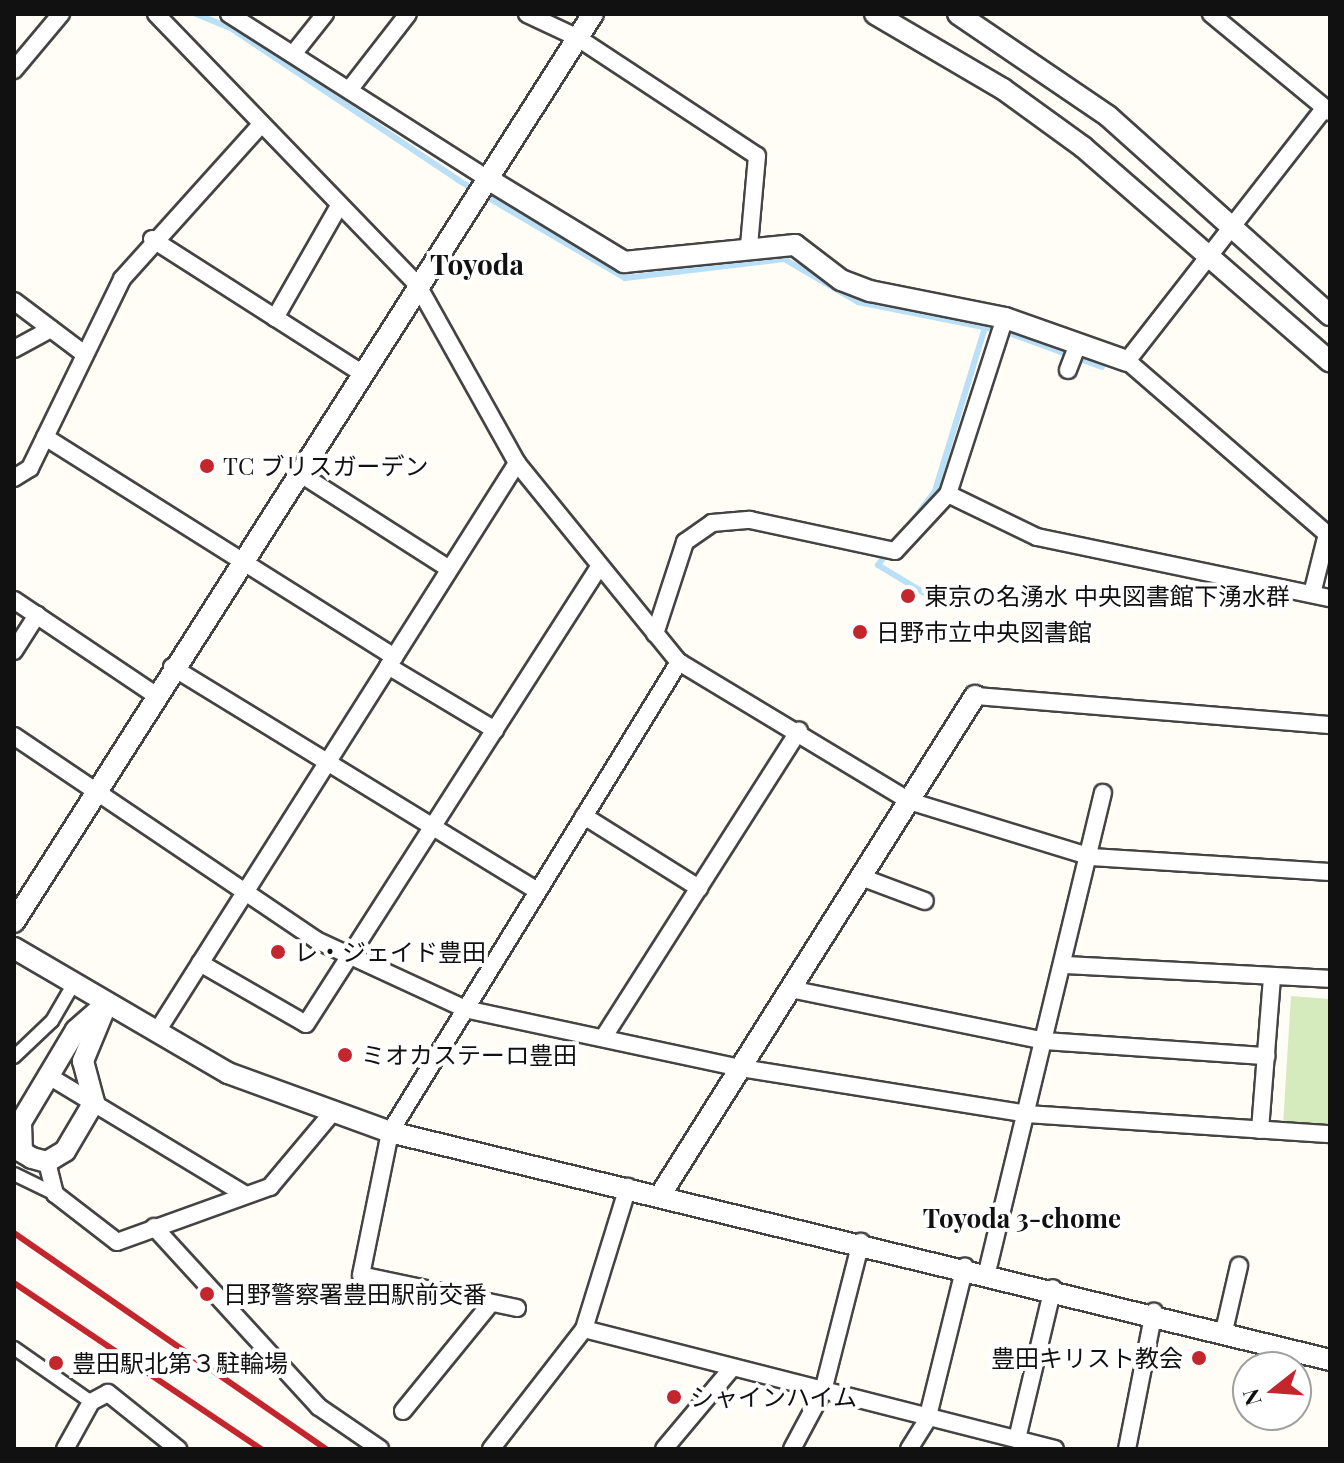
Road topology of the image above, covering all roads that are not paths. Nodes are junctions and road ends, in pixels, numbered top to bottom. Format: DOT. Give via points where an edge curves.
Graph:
graph roads {
  1 [pos="61,14"];
  2 [pos="156,14"];
  3 [pos="229,14"];
  4 [pos="325,14"];
  5 [pos="408,14"];
  6 [pos="527,14"];
  7 [pos="593,14"];
  8 [pos="875,14"];
  9 [pos="958,14"];
  10 [pos="1211,14"];
  11 [pos="578,38"];
  12 [pos="294,53"];
  13 [pos="14,70"];
  14 [pos="349,90"];
  15 [pos="1328,110"];
  16 [pos="260,126"];
  17 [pos="484,180"];
  18 [pos="339,206"];
  19 [pos="1234,226"];
  20 [pos="152,239"];
  21 [pos="749,246"];
  22 [pos="1210,255"];
  23 [pos="417,284"];
  24 [pos="14,301"];
  25 [pos="1330,315"];
  26 [pos="275,318"];
  27 [pos="1005,318"];
  28 [pos="51,329"];
  29 [pos="14,349"];
  30 [pos="83,353"];
  31 [pos="1127,361"];
  32 [pos="1330,362"];
  33 [pos="360,372"];
  34 [pos="45,437"];
  35 [pos="517,463"];
  36 [pos="296,471"];
  37 [pos="14,478"];
  38 [pos="948,494"];
  39 [pos="1328,532"];
  40 [pos="241,561"];
  41 [pos="599,567"];
  42 [pos="449,569"];
  43 [pos="1312,594"];
  44 [pos="1330,598"];
  45 [pos="14,600"];
  46 [pos="37,615"];
  47 [pos="655,634"];
  48 [pos="14,651"];
  49 [pos="391,661"];
  50 [pos="679,662"];
  51 [pos="172,667"];
  52 [pos="154,694"];
  53 [pos="975,696"];
  54 [pos="1330,725"];
  55 [pos="495,730"];
  56 [pos="799,731"];
  57 [pos="14,736"];
  58 [pos="327,762"];
  59 [pos="93,791"];
  60 [pos="1103,793"];
  61 [pos="909,801"];
  62 [pos="584,816"];
  63 [pos="433,827"];
  64 [pos="1091,857"];
  65 [pos="1330,872"];
  66 [pos="861,877"];
  67 [pos="699,888"];
  68 [pos="246,890"];
  69 [pos="538,891"];
  70 [pos="925,901"];
  71 [pos="14,922"];
  72 [pos="14,948"];
  73 [pos="350,955"];
  74 [pos="200,963"];
  75 [pos="1064,965"];
  76 [pos="1272,976"];
  77 [pos="1330,979"];
  78 [pos="74,983"];
  79 [pos="790,989"];
  80 [pos="107,1003"];
  81 [pos="465,1009"];
  82 [pos="156,1033"];
  83 [pos="605,1035"];
  84 [pos="1045,1041"];
  85 [pos="1266,1056"];
  86 [pos="14,1057"];
  87 [pos="741,1068"];
  88 [pos="47,1075"];
  89 [pos="94,1102"];
  90 [pos="332,1113"];
  91 [pos="1027,1114"];
  92 [pos="1260,1130"];
  93 [pos="16,1131"];
  94 [pos="390,1132"];
  95 [pos="1330,1134"];
  96 [pos="47,1162"];
  97 [pos="14,1174"];
  98 [pos="628,1187"];
  99 [pos="55,1194"];
  100 [pos="661,1194"];
  101 [pos="246,1195"];
  102 [pos="154,1227"];
  103 [pos="861,1242"];
  104 [pos="1239,1266"];
  105 [pos="965,1267"];
  106 [pos="987,1272"];
  107 [pos="1053,1288"];
  108 [pos="491,1303"];
  109 [pos="517,1308"];
  110 [pos="1154,1312"];
  111 [pos="584,1329"];
  112 [pos="1224,1331"];
  113 [pos="14,1348"];
  114 [pos="1330,1360"];
  115 [pos="732,1368"];
  116 [pos="823,1391"];
  117 [pos="91,1402"];
  118 [pos="403,1411"];
  119 [pos="927,1420"];
  120 [pos="1017,1439"];
  121 [pos="1048,1448"];
  122 [pos="65,1449"];
  123 [pos="178,1449"];
  124 [pos="380,1449"];
  125 [pos="491,1449"];
  126 [pos="664,1449"];
  127 [pos="792,1449"];
  128 [pos="909,1449"];
  129 [pos="1127,1449"];
  1 -- 13 [label="street"];
  2 -- 16 [label="street"];
  3 -- 12 [label="street"];
  4 -- 12 [label="street"];
  5 -- 14 [label="street"];
  6 -- 11 [label="street"];
  7 -- 11 [label="street"];
  8 -- 22 [label="street" via="1003,89"];
  9 -- 19 [label="street" via="1108,116"];
  10 -- 15 [label="street"];
  11 -- 17 [label="street"];
  11 -- 21 [label="street" via="757,156"];
  12 -- 14 [label="street"];
  14 -- 17 [label="street"];
  15 -- 19 [label="street"];
  16 -- 18 [label="street"];
  16 -- 20 [label="street"];
  17 -- 21 [label="street" via="624,262"];
  17 -- 23 [label="street"];
  18 -- 23 [label="street"];
  18 -- 26 [label="street"];
  19 -- 22 [label="street"];
  19 -- 25 [label="street"];
  20 -- 26 [label="street"];
  20 -- 30 [label="street"];
  21 -- 27 [label="street" via="795,245 841,280 870,291"];
  22 -- 31 [label="street"];
  22 -- 32 [label="street"];
  23 -- 33 [label="street"];
  23 -- 35 [label="street"];
  24 -- 28 [label="street"];
  26 -- 33 [label="street"];
  27 -- 31 [label="street" via="1072,358"];
  27 -- 38 [label="street"];
  28 -- 29 [label="street"];
  28 -- 30 [label="street"];
  30 -- 34 [label="street"];
  31 -- 39 [label="street"];
  33 -- 36 [label="street"];
  34 -- 37 [label="street" via="30,468"];
  34 -- 40 [label="street"];
  35 -- 41 [label="street"];
  35 -- 42 [label="street"];
  36 -- 40 [label="street"];
  36 -- 42 [label="street"];
  38 -- 43 [label="street" via="1037,537"];
  38 -- 47 [label="street" via="895,551 750,520 712,523 685,542"];
  39 -- 43 [label="street"];
  40 -- 49 [label="street"];
  40 -- 51 [label="street"];
  41 -- 47 [label="street"];
  41 -- 55 [label="street"];
  42 -- 49 [label="street"];
  43 -- 44 [label="street"];
  45 -- 46 [label="street"];
  46 -- 48 [label="street"];
  46 -- 52 [label="street"];
  47 -- 50 [label="street"];
  49 -- 55 [label="street"];
  49 -- 58 [label="street"];
  50 -- 56 [label="street"];
  50 -- 62 [label="street"];
  51 -- 52 [label="street"];
  51 -- 58 [label="street"];
  52 -- 59 [label="street"];
  53 -- 54 [label="street"];
  53 -- 61 [label="street"];
  55 -- 63 [label="street"];
  56 -- 61 [label="street"];
  56 -- 67 [label="street"];
  57 -- 59 [label="street"];
  58 -- 63 [label="street"];
  58 -- 68 [label="street"];
  59 -- 68 [label="street"];
  59 -- 71 [label="street"];
  60 -- 64 [label="street"];
  61 -- 64 [label="street"];
  61 -- 66 [label="street"];
  62 -- 67 [label="street"];
  62 -- 69 [label="street"];
  63 -- 69 [label="street"];
  63 -- 73 [label="street"];
  64 -- 65 [label="street"];
  64 -- 75 [label="street"];
  66 -- 70 [label="street"];
  66 -- 79 [label="street"];
  67 -- 83 [label="street"];
  68 -- 73 [label="street"];
  68 -- 74 [label="street"];
  69 -- 81 [label="street"];
  72 -- 78 [label="street"];
  73 -- 74 [label="street" via="306,1024"];
  73 -- 81 [label="street"];
  74 -- 82 [label="street"];
  75 -- 76 [label="street"];
  75 -- 84 [label="street"];
  76 -- 77 [label="street"];
  76 -- 85 [label="street"];
  78 -- 80 [label="street"];
  78 -- 86 [label="street" via="52,1021"];
  79 -- 84 [label="street"];
  79 -- 87 [label="street"];
  80 -- 82 [label="street"];
  80 -- 88 [label="street" via="76,1030"];
  80 -- 89 [label="street" via="83,1061"];
  81 -- 83 [label="street"];
  81 -- 94 [label="street"];
  82 -- 90 [label="street" via="228,1073"];
  83 -- 87 [label="street"];
  84 -- 85 [label="street"];
  84 -- 91 [label="street"];
  85 -- 92 [label="street"];
  87 -- 91 [label="street"];
  87 -- 100 [label="street"];
  88 -- 89 [label="street"];
  88 -- 93 [label="street"];
  89 -- 96 [label="street" via="65,1151"];
  89 -- 101 [label="street"];
  90 -- 94 [label="street"];
  90 -- 101 [label="street" via="270,1187"];
  91 -- 92 [label="street"];
  91 -- 106 [label="street"];
  92 -- 95 [label="street"];
  93 -- 96 [label="street" via="22,1152"];
  94 -- 98 [label="street"];
  94 -- 108 [label="street" via="361,1275"];
  96 -- 99 [label="street"];
  97 -- 99 [label="street"];
  98 -- 100 [label="street"];
  98 -- 111 [label="street"];
  99 -- 102 [label="street" via="117,1242"];
  100 -- 103 [label="street"];
  101 -- 102 [label="street"];
  102 -- 124 [label="street" via="319,1407"];
  103 -- 105 [label="street"];
  103 -- 116 [label="street"];
  104 -- 112 [label="street"];
  105 -- 106 [label="street"];
  105 -- 119 [label="street"];
  106 -- 107 [label="street"];
  107 -- 110 [label="street"];
  107 -- 120 [label="street"];
  108 -- 109 [label="street"];
  108 -- 118 [label="street"];
  110 -- 112 [label="street"];
  110 -- 129 [label="street"];
  111 -- 115 [label="street"];
  111 -- 125 [label="street"];
  112 -- 114 [label="street"];
  113 -- 117 [label="street"];
  115 -- 116 [label="street"];
  115 -- 126 [label="street"];
  116 -- 119 [label="street"];
  116 -- 127 [label="street"];
  117 -- 122 [label="street"];
  117 -- 123 [label="street" via="108,1393"];
  119 -- 120 [label="street"];
  119 -- 128 [label="street"];
  120 -- 121 [label="street"];
}
